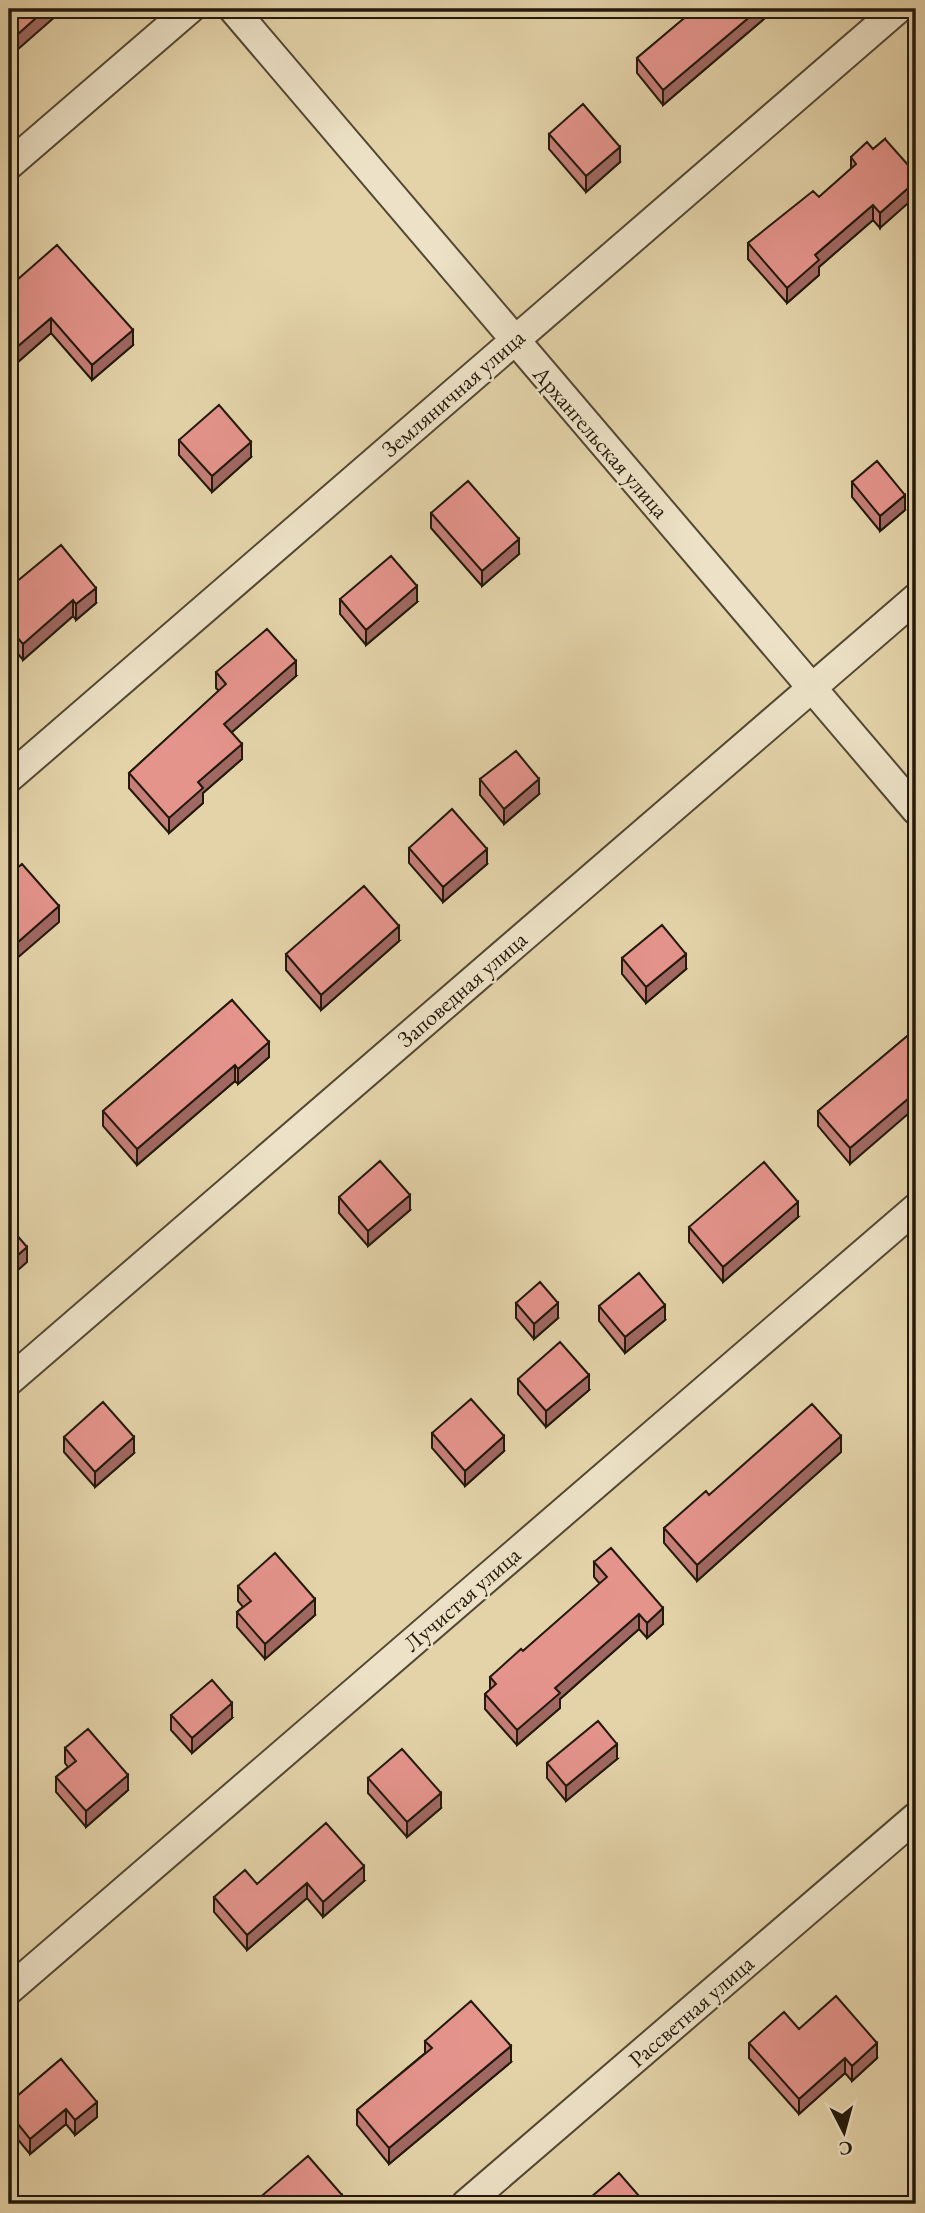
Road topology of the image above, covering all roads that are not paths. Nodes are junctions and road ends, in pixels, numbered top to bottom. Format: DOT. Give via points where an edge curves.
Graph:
graph roads {
  1 [pos="190,9"];
  2 [pos="233,9"];
  3 [pos="898,9"];
  4 [pos="9,165"];
  5 [pos="514,340"];
  6 [pos="916,598"];
  7 [pos="813,687"];
  8 [pos="9,778"];
  9 [pos="916,810"];
  10 [pos="916,1208"];
  11 [pos="9,1381"];
  12 [pos="916,1817"];
  13 [pos="9,1990"];
  14 [pos="466,2204"];
  1 -- 4 [label="street"];
  2 -- 5 [label="street, Архангельская улица"];
  3 -- 5 [label="street, Земляничная улица"];
  5 -- 7 [label="street, Архангельская улица"];
  5 -- 8 [label="street, Земляничная улица"];
  6 -- 7 [label="street, Заповедная улица"];
  7 -- 9 [label="street, Архангельская улица"];
  7 -- 11 [label="street, Заповедная улица"];
  10 -- 13 [label="street, Лучистая улица"];
  12 -- 14 [label="street, Рассветная улица"];
}
